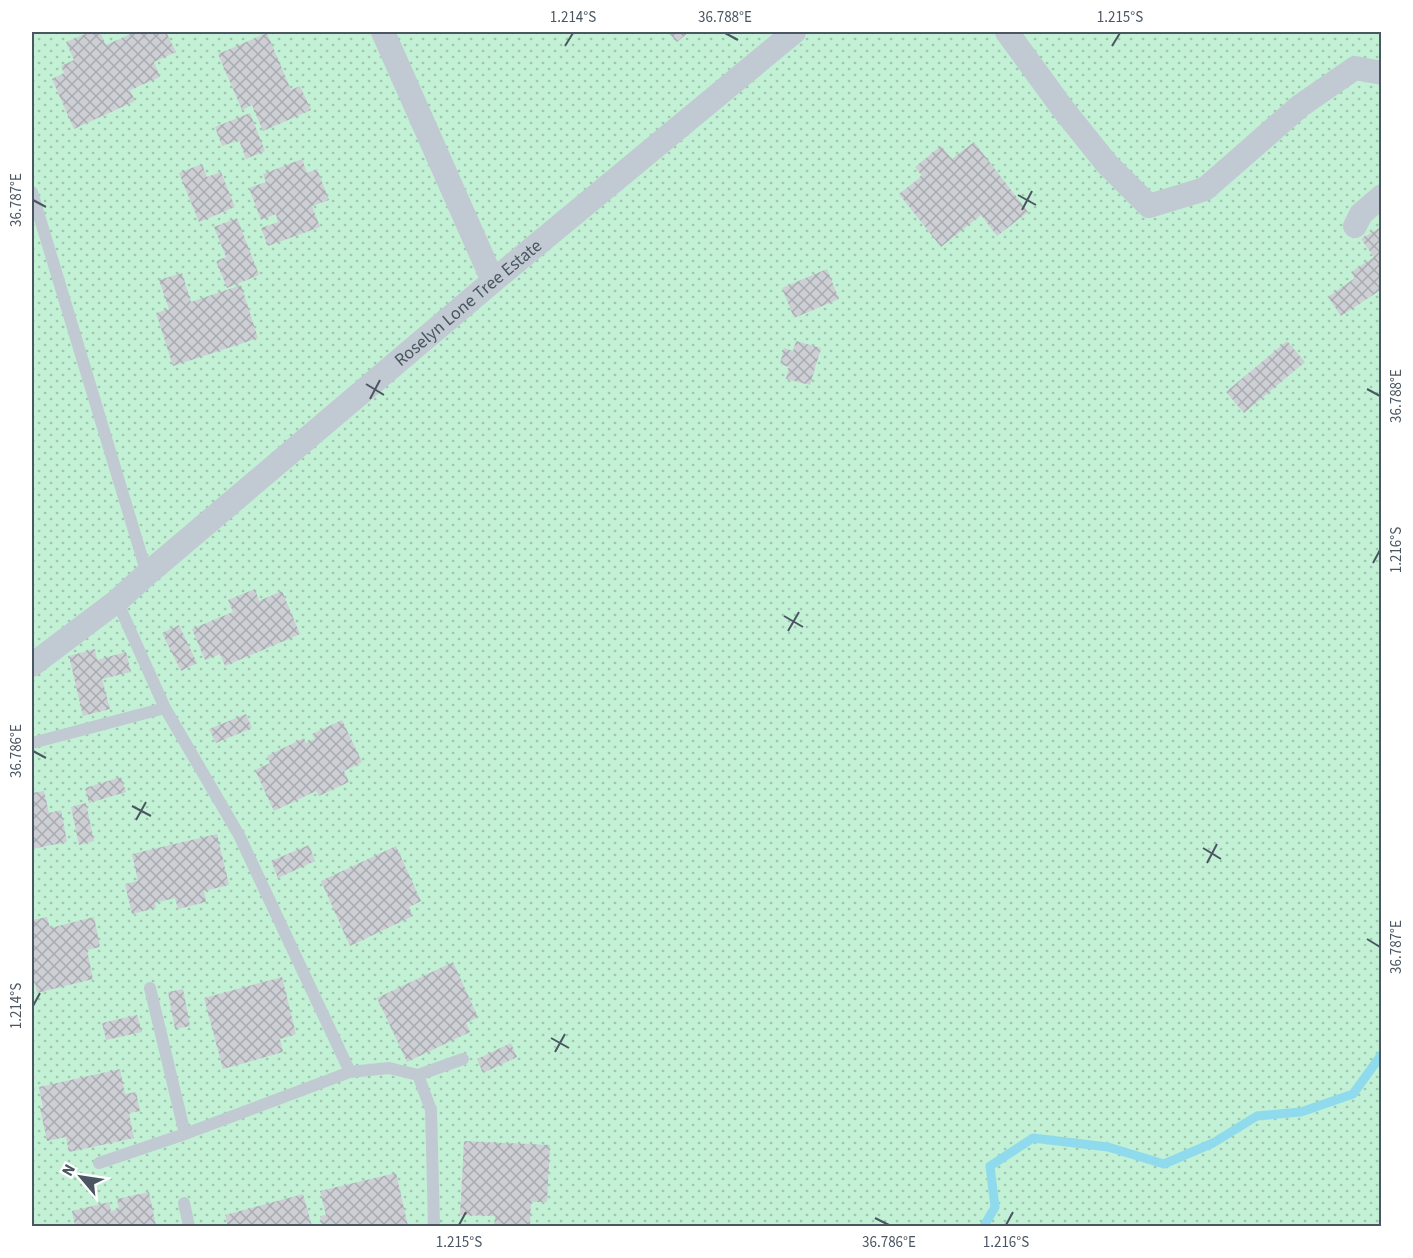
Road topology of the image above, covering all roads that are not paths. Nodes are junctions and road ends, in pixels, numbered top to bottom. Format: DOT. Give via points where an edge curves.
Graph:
graph roads {
  1 [pos="383,32"];
  2 [pos="794,32"];
  3 [pos="1007,32"];
  4 [pos="1382,73"];
  5 [pos="32,192"];
  6 [pos="1382,196"];
  7 [pos="1355,226"];
  8 [pos="493,281"];
  9 [pos="147,574"];
  10 [pos="117,601"];
  11 [pos="32,664"];
  12 [pos="165,708"];
  13 [pos="32,743"];
  14 [pos="150,988"];
  15 [pos="463,1059"];
  16 [pos="350,1072"];
  17 [pos="418,1076"];
  18 [pos="185,1134"];
  19 [pos="99,1163"];
  20 [pos="184,1203"];
  21 [pos="189,1227"];
  22 [pos="434,1227"];
  1 -- 8 [label="street"];
  2 -- 8 [label="street, Roselyn Lone Tree Estate"];
  3 -- 4 [label="street" via="1107,164 1149,206 1205,189 1300,106 1355,68"];
  5 -- 9 [label="lane"];
  6 -- 7 [label="street" via="1361,214"];
  8 -- 9 [label="street, Roselyn Lone Tree Estate"];
  9 -- 10 [label="street, Roselyn Lone Tree Estate"];
  10 -- 11 [label="street, Roselyn Lone Tree Estate"];
  10 -- 12 [label="lane"];
  12 -- 13 [label="lane"];
  12 -- 16 [label="lane" via="239,835"];
  14 -- 18 [label="lane"];
  15 -- 17 [label="lane"];
  16 -- 17 [label="lane" via="389,1068"];
  16 -- 18 [label="lane"];
  17 -- 22 [label="lane" via="431,1110"];
  18 -- 19 [label="lane"];
  20 -- 21 [label="lane"];
}
